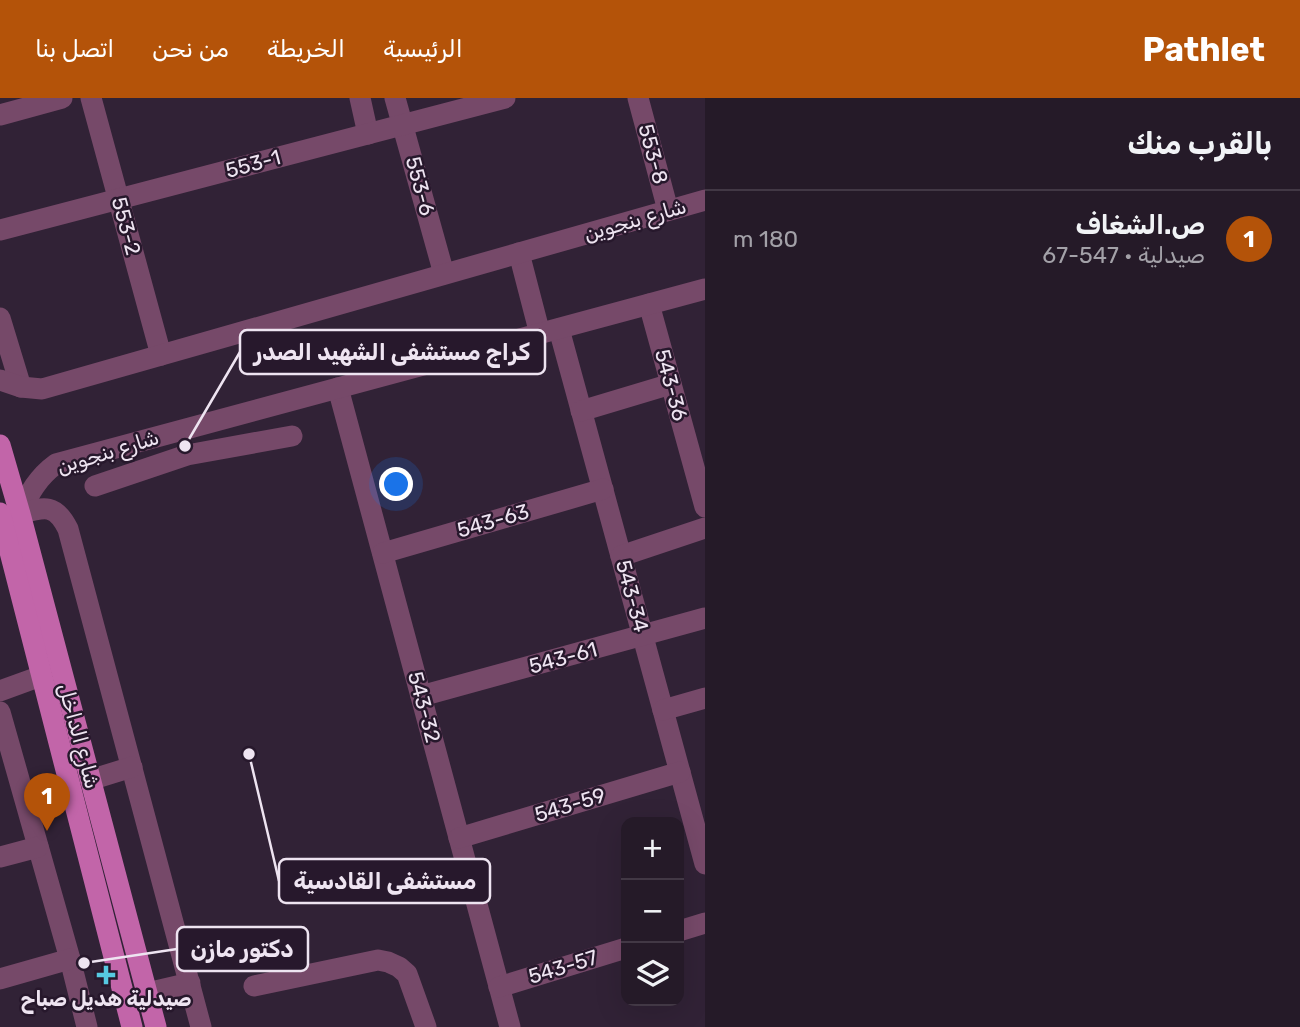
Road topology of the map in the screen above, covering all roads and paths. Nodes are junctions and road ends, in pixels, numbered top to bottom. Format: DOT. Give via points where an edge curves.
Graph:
graph roads {
  1 [pos="62,98"];
  2 [pos="91,98"];
  3 [pos="360,98"];
  4 [pos="395,98"];
  5 [pos="505,98"];
  6 [pos="638,98"];
  7 [pos="0,115"];
  8 [pos="403,125"];
  9 [pos="368,134"];
  10 [pos="119,199"];
  11 [pos="705,200"];
  12 [pos="668,210"];
  13 [pos="0,230"];
  14 [pos="519,253"];
  15 [pos="444,274"];
  16 [pos="705,289"];
  17 [pos="649,304"];
  18 [pos="0,318"];
  19 [pos="550,331"];
  20 [pos="161,355"];
  21 [pos="0,380"];
  22 [pos="671,384"];
  23 [pos="21,387"];
  24 [pos="338,388"];
  25 [pos="581,411"];
  26 [pos="180,430"];
  27 [pos="292,436"];
  28 [pos="0,445"];
  29 [pos="187,456"];
  30 [pos="700,468"];
  31 [pos="95,486"];
  32 [pos="603,489"];
  33 [pos="705,507"];
  34 [pos="10,513"];
  35 [pos="705,528"];
  36 [pos="383,553"];
  37 [pos="621,556"];
  38 [pos="705,618"];
  39 [pos="643,636"];
  40 [pos="41,676"];
  41 [pos="0,691"];
  42 [pos="421,696"];
  43 [pos="705,698"];
  44 [pos="663,710"];
  45 [pos="0,712"];
  46 [pos="3,737"];
  47 [pos="132,767"];
  48 [pos="680,772"];
  49 [pos="90,780"];
  50 [pos="459,838"];
  51 [pos="38,847"];
  52 [pos="703,851"];
  53 [pos="0,857"];
  54 [pos="705,923"];
  55 [pos="684,929"];
  56 [pos="621,949"];
  57 [pos="70,959"];
  58 [pos="0,979"];
  59 [pos="190,984"];
  60 [pos="254,986"];
  61 [pos="499,987"];
  62 [pos="147,993"];
  63 [pos="84,1026"];
  64 [pos="132,1027"];
  65 [pos="156,1027"];
  66 [pos="201,1027"];
  67 [pos="426,1027"];
  68 [pos="510,1027"];
  1 -- 7 [label="street"];
  2 -- 10 [label="street, 553-2"];
  3 -- 9 [label="street"];
  4 -- 8 [label="street, 553-6"];
  5 -- 8 [label="street, 553-1"];
  6 -- 12 [label="street, 553-8"];
  8 -- 9 [label="street, 553-1"];
  8 -- 15 [label="street, 553-6"];
  9 -- 10 [label="street, 553-1"];
  10 -- 13 [label="street, 553-1"];
  10 -- 20 [label="street, 553-2"];
  11 -- 12 [label="street, شارع بنجوين"];
  12 -- 14 [label="street, شارع بنجوين"];
  14 -- 15 [label="street, شارع بنجوين"];
  14 -- 19 [label="street, 543-34"];
  15 -- 20 [label="street, شارع بنجوين"];
  16 -- 17 [label="street, شارع بنجوين"];
  17 -- 19 [label="street, شارع بنجوين"];
  17 -- 22 [label="street, 543-36"];
  18 -- 23 [label="street"];
  19 -- 24 [label="street, شارع بنجوين"];
  19 -- 25 [label="street, 543-34"];
  20 -- 23 [label="street, شارع بنجوين" via="42,389"];
  21 -- 23 [label="street, شارع بنجوين"];
  22 -- 25 [label="street"];
  22 -- 30 [label="street, 543-36"];
  24 -- 26 [label="street, شارع بنجوين"];
  24 -- 36 [label="street, 543-32"];
  25 -- 32 [label="street, 543-34"];
  26 -- 29 [label="street"];
  26 -- 34 [label="street, شارع بنجوين" via="56,464"];
  27 -- 29 [label="street"];
  28 -- 34 [label="main road, شارع الداخل"];
  29 -- 31 [label="street"];
  30 -- 33 [label="street, 543-36"];
  32 -- 36 [label="street, 543-63"];
  32 -- 37 [label="street, 543-34"];
  34 -- 40 [label="main road, شارع الداخل" via="21,591"];
  34 -- 47 [label="street" via="52,510 68,529"];
  34 -- 49 [label="main road, شارع الداخل"];
  35 -- 37 [label="street"];
  36 -- 42 [label="street, 543-32"];
  37 -- 39 [label="street, 543-34"];
  38 -- 39 [label="street, 543-61"];
  39 -- 42 [label="street, 543-61"];
  39 -- 44 [label="street, 543-34"];
  40 -- 41 [label="street"];
  40 -- 64 [label="main road, شارع الداخل"];
  42 -- 50 [label="street, 543-32"];
  43 -- 44 [label="street"];
  44 -- 48 [label="street, 543-34"];
  45 -- 46 [label="street"];
  46 -- 51 [label="street"];
  47 -- 49 [label="street"];
  47 -- 59 [label="street"];
  48 -- 50 [label="street, 543-59"];
  48 -- 52 [label="street, 543-34"];
  49 -- 62 [label="main road, شارع الداخل"];
  50 -- 61 [label="street, 543-32"];
  51 -- 53 [label="street"];
  51 -- 57 [label="street"];
  54 -- 55 [label="street"];
  56 -- 61 [label="street, 543-57"];
  57 -- 58 [label="street"];
  57 -- 63 [label="street"];
  59 -- 62 [label="street"];
  59 -- 66 [label="street"];
  60 -- 67 [label="street" via="377,960 388,962 407,974"];
  61 -- 68 [label="street, 543-32"];
  62 -- 65 [label="main road, شارع الداخل"];
}
